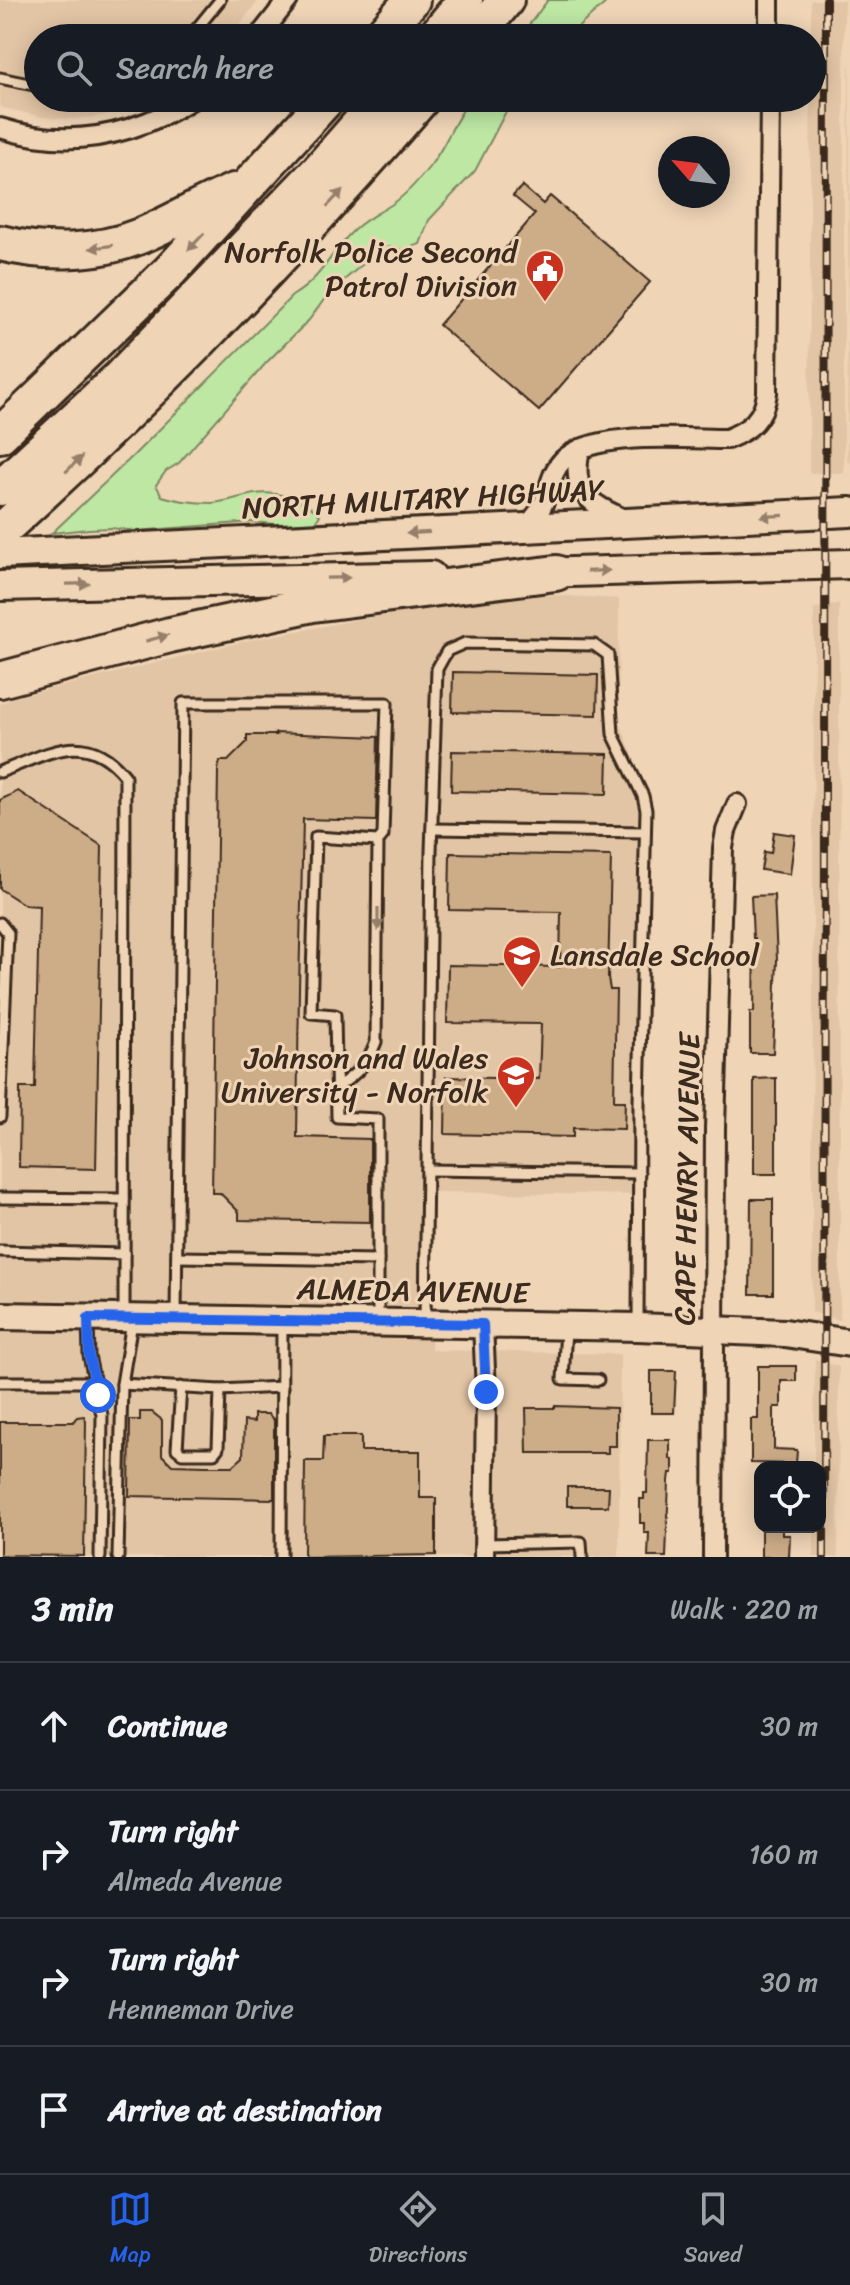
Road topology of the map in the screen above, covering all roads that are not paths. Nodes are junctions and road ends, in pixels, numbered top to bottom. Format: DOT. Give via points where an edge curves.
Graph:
graph roads {
  1 [pos="220,0"];
  2 [pos="288,0"];
  3 [pos="412,0"];
  4 [pos="465,0"];
  5 [pos="506,0"];
  6 [pos="769,0"];
  7 [pos="200,24"];
  8 [pos="269,24"];
  9 [pos="391,24"];
  10 [pos="445,24"];
  11 [pos="486,24"];
  12 [pos="769,24"];
  13 [pos="0,78"];
  14 [pos="24,83"];
  15 [pos="172,112"];
  16 [pos="315,112"];
  17 [pos="370,112"];
  18 [pos="411,112"];
  19 [pos="770,112"];
  20 [pos="0,128"];
  21 [pos="249,184"];
  22 [pos="0,243"];
  23 [pos="0,435"];
  24 [pos="580,449"];
  25 [pos="0,488"];
  26 [pos="850,512"];
  27 [pos="631,522"];
  28 [pos="9,524"];
  29 [pos="523,528"];
  30 [pos="0,554"];
  31 [pos="850,564"];
  32 [pos="556,573"];
  33 [pos="0,586"];
  34 [pos="0,680"];
  35 [pos="0,772"];
  36 [pos="737,804"];
  37 [pos="432,829"];
  38 [pos="645,832"];
  39 [pos="378,841"];
  40 [pos="0,923"];
  41 [pos="336,1088"];
  42 [pos="0,1117"];
  43 [pos="427,1170"];
  44 [pos="639,1173"];
  45 [pos="0,1198"];
  46 [pos="124,1199"];
  47 [pos="0,1251"];
  48 [pos="124,1254"];
  49 [pos="177,1257"];
  50 [pos="378,1260"];
  51 [pos="0,1316"];
  52 [pos="88,1318"];
  53 [pos="128,1318"];
  54 [pos="176,1319"];
  55 [pos="282,1320"];
  56 [pos="378,1322"];
  57 [pos="425,1323"];
  58 [pos="483,1324"];
  59 [pos="566,1325"];
  60 [pos="638,1327"];
  61 [pos="714,1332"];
  62 [pos="837,1341"];
  63 [pos="598,1380"];
  64 [pos="0,1382"];
  65 [pos="95,1382"];
  66 [pos="122,1384"];
  67 [pos="181,1387"];
  68 [pos="282,1387"];
  69 [pos="220,1390"];
  70 [pos="484,1551"];
  71 [pos="100,1557"];
  72 [pos="118,1557"];
  73 [pos="281,1557"];
  74 [pos="582,1557"];
  75 [pos="713,1557"];
  1 -- 7 [label="lane"];
  2 -- 8 [label="street"];
  3 -- 9 [label="highway"];
  4 -- 10 [label="highway"];
  5 -- 11 [label="highway"];
  6 -- 12 [label="street"];
  13 -- 14 [label="lane"];
  15 -- 20 [label="street" via="112,134 56,138"];
  16 -- 21 [label="highway"];
  17 -- 25 [label="highway" via="140,357"];
  28 -- 18 [label="highway, one-way" via="184,358"];
  19 -- 24 [label="street" via="767,393 761,416 727,439 615,440"];
  21 -- 22 [label="highway, one-way" via="116,244 48,250"];
  21 -- 23 [label="highway, one-way" via="170,271"];
  24 -- 27 [label="street" via="575,470 584,495"];
  24 -- 29 [label="street" via="555,471 540,511"];
  26 -- 27 [label="main road, NORTH MILITARY HIGHWAY, one-way"];
  27 -- 29 [label="main road, NORTH MILITARY HIGHWAY"];
  29 -- 30 [label="main road, NORTH MILITARY HIGHWAY, one-way"];
  32 -- 31 [label="main road, one-way"];
  33 -- 32 [label="main road, one-way"];
  34 -- 32 [label="highway, one-way" via="313,604"];
  35 -- 46 [label="lane" via="69,747 101,754 125,776"];
  36 -- 61 [label="street, CAPE HENRY AVENUE" via="723,848"];
  37 -- 38 [label="lane"];
  37 -- 38 [label="lane" via="437,669 447,651 465,643 594,645 608,655 613,734 643,796"];
  37 -- 43 [label="lane"];
  38 -- 44 [label="lane"];
  39 -- 41 [label="lane, one-way" via="376,1042 370,1058"];
  39 -- 41 [label="lane" via="316,837 311,1013 335,1015"];
  39 -- 49 [label="lane" via="383,835 387,703 183,703"];
  40 -- 42 [label="lane" via="8,933"];
  41 -- 50 [label="lane" via="337,1117 378,1119"];
  43 -- 44 [label="lane"];
  43 -- 57 [label="lane"];
  44 -- 60 [label="lane"];
  45 -- 46 [label="lane"];
  46 -- 48 [label="lane"];
  47 -- 48 [label="lane"];
  48 -- 53 [label="lane"];
  49 -- 50 [label="lane"];
  49 -- 54 [label="lane"];
  50 -- 56 [label="lane"];
  51 -- 52 [label="street, ALMEDA AVENUE"];
  52 -- 53 [label="street, ALMEDA AVENUE"];
  52 -- 65 [label="lane"];
  53 -- 54 [label="street, ALMEDA AVENUE"];
  53 -- 66 [label="lane"];
  54 -- 55 [label="street, ALMEDA AVENUE"];
  55 -- 56 [label="street, ALMEDA AVENUE"];
  55 -- 68 [label="lane"];
  56 -- 57 [label="street, ALMEDA AVENUE"];
  57 -- 58 [label="street, ALMEDA AVENUE"];
  58 -- 59 [label="street, ALMEDA AVENUE"];
  58 -- 70 [label="street"];
  59 -- 60 [label="street, ALMEDA AVENUE"];
  59 -- 63 [label="lane" via="563,1379"];
  60 -- 61 [label="street, ALMEDA AVENUE"];
  61 -- 62 [label="street, ALMEDA AVENUE" via="785,1333"];
  61 -- 75 [label="street, CAPE HENRY AVENUE"];
  64 -- 65 [label="lane"];
  65 -- 71 [label="lane" via="102,1415"];
  66 -- 67 [label="lane"];
  66 -- 72 [label="lane"];
  67 -- 69 [label="lane"];
  67 -- 69 [label="lane" via="177,1449 182,1453 214,1453 218,1448"];
  68 -- 69 [label="lane"];
  68 -- 73 [label="lane"];
  70 -- 74 [label="lane" via="581,1542"];
}
